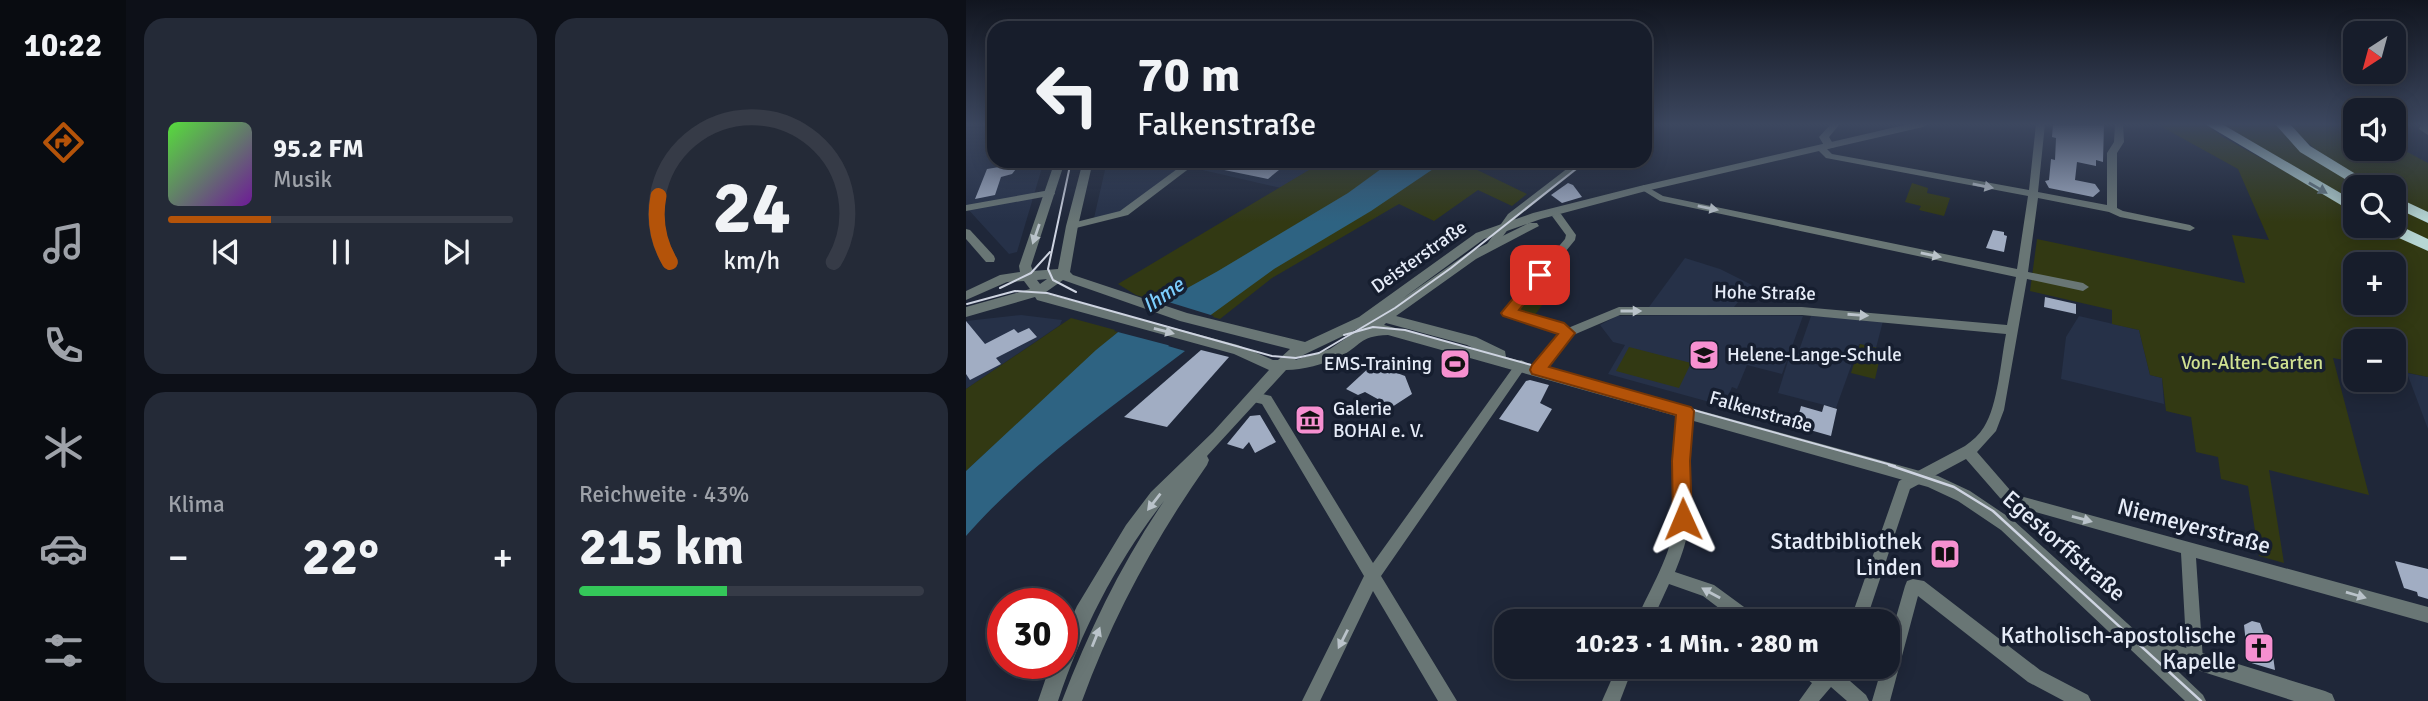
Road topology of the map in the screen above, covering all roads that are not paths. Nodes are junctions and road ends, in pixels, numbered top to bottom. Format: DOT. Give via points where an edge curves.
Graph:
graph roads {
  1 [pos="1786,157"];
  2 [pos="1833,157"];
  3 [pos="2038,157"];
  4 [pos="2112,157"];
  5 [pos="2267,157"];
  6 [pos="2318,157"];
  7 [pos="1058,168"];
  8 [pos="1086,168"];
  9 [pos="1185,168"];
  10 [pos="1574,168"];
  11 [pos="2349,175"];
  12 [pos="1644,188"];
  13 [pos="1050,193"];
  14 [pos="2034,195"];
  15 [pos="2343,201"];
  16 [pos="1579,206"];
  17 [pos="2406,207"];
  18 [pos="966,208"];
  19 [pos="2112,209"];
  20 [pos="1557,216"];
  21 [pos="2428,218"];
  22 [pos="1072,226"];
  23 [pos="1504,227"];
  24 [pos="2190,228"];
  25 [pos="966,232"];
  26 [pos="2406,235"];
  27 [pos="1492,244"];
  28 [pos="2428,246"];
  29 [pos="990,259"];
  30 [pos="1064,273"];
  31 [pos="2021,274"];
  32 [pos="1027,275"];
  33 [pos="2083,287"];
  34 [pos="1037,292"];
  35 [pos="966,296"];
  36 [pos="966,312"];
  37 [pos="1386,317"];
  38 [pos="1368,326"];
  39 [pos="2013,330"];
  40 [pos="1567,333"];
  41 [pos="1304,347"];
  42 [pos="1517,364"];
  43 [pos="1282,366"];
  44 [pos="1538,370"];
  45 [pos="1254,397"];
  46 [pos="1685,411"];
  47 [pos="1218,436"];
  48 [pos="1967,451"];
  49 [pos="1917,475"];
  50 [pos="2188,548"];
  51 [pos="1667,576"];
  52 [pos="1372,577"];
  53 [pos="1922,589"];
  54 [pos="1649,609"];
  55 [pos="1733,609"];
  56 [pos="1862,609"];
  57 [pos="2428,615"];
  58 [pos="1078,624"];
  59 [pos="2132,640"];
  60 [pos="2195,660"];
  61 [pos="1056,679"];
  62 [pos="1620,679"];
  63 [pos="1827,679"];
  64 [pos="1835,679"];
  65 [pos="1809,700"];
  66 [pos="1048,701"];
  67 [pos="1072,701"];
  68 [pos="1311,701"];
  69 [pos="1448,701"];
  70 [pos="1611,701"];
  71 [pos="1860,701"];
  72 [pos="1881,701"];
  73 [pos="2082,701"];
  74 [pos="2197,701"];
  75 [pos="2325,701"];
  1 -- 12 [label="street, Deisterstraße"];
  2 -- 14 [label="street, one-way"];
  3 -- 14 [label="street"];
  4 -- 19 [label="street"];
  5 -- 15 [label="highway, one-way"];
  6 -- 11 [label="highway"];
  7 -- 13 [label="street"];
  8 -- 22 [label="street"];
  9 -- 22 [label="street" via="1124,213"];
  10 -- 23 [label="street"];
  12 -- 16 [label="street, Deisterstraße"];
  12 -- 31 [label="street, one-way" via="1660,198"];
  13 -- 18 [label="street"];
  13 -- 32 [label="street, one-way" via="1025,266"];
  14 -- 19 [label="street"];
  14 -- 31 [label="street"];
  16 -- 20 [label="street, Deisterstraße"];
  16 -- 23 [label="street, Deisterstraße"];
  17 -- 21 [label="highway"];
  19 -- 24 [label="street"];
  20 -- 27 [label="street, Deisterstraße"];
  20 -- 40 [label="street" via="1570,240 1508,313"];
  22 -- 30 [label="street"];
  23 -- 27 [label="street"];
  23 -- 38 [label="street, Deisterstraße" via="1480,236"];
  25 -- 29 [label="street"];
  26 -- 28 [label="highway"];
  27 -- 37 [label="street, Deisterstraße"];
  30 -- 32 [label="street"];
  30 -- 34 [label="street"];
  30 -- 41 [label="street" via="1110,294"];
  31 -- 33 [label="street"];
  31 -- 39 [label="street"];
  32 -- 34 [label="street"];
  32 -- 35 [label="street" via="1005,278"];
  34 -- 36 [label="street"];
  34 -- 43 [label="street, one-way" via="1047,300 1238,350"];
  37 -- 38 [label="street, Deisterstraße"];
  37 -- 42 [label="street, Falkenstraße" via="1471,341"];
  38 -- 41 [label="street"];
  38 -- 42 [label="street, Falkenstraße"];
  38 -- 43 [label="street" via="1323,358"];
  40 -- 39 [label="street, Hohe Straße, one-way" via="1619,311 1802,311"];
  39 -- 48 [label="street" via="1993,425"];
  40 -- 44 [label="street, Hohe Straße"];
  41 -- 43 [label="street"];
  42 -- 44 [label="street, Falkenstraße"];
  42 -- 52 [label="street"];
  43 -- 45 [label="street"];
  44 -- 46 [label="street, Falkenstraße"];
  45 -- 47 [label="street"];
  45 -- 52 [label="street" via="1266,400"];
  46 -- 49 [label="street, Falkenstraße"];
  46 -- 51 [label="street" via="1683,519"];
  47 -- 58 [label="street, one-way" via="1183,468 1132,530"];
  67 -- 47 [label="street, one-way" via="1104,617 1142,548"];
  48 -- 49 [label="street"];
  48 -- 50 [label="street, Niemeyerstraße, one-way" via="2016,501"];
  49 -- 56 [label="street" via="1904,485"];
  49 -- 59 [label="street, Egestorffstraße" via="1989,511"];
  50 -- 57 [label="street, Niemeyerstraße, one-way"];
  50 -- 60 [label="street"];
  51 -- 54 [label="street"];
  55 -- 51 [label="street, one-way" via="1708,590"];
  52 -- 68 [label="street, one-way"];
  52 -- 69 [label="street"];
  53 -- 72 [label="street" via="1913,586"];
  53 -- 73 [label="street" via="2034,676"];
  59 -- 60 [label="street"];
  59 -- 74 [label="street, Egestorffstraße"];
  60 -- 75 [label="street"];
  61 -- 66 [label="street"];
  62 -- 70 [label="street"];
  63 -- 65 [label="street"];
  64 -- 71 [label="street"];
}
